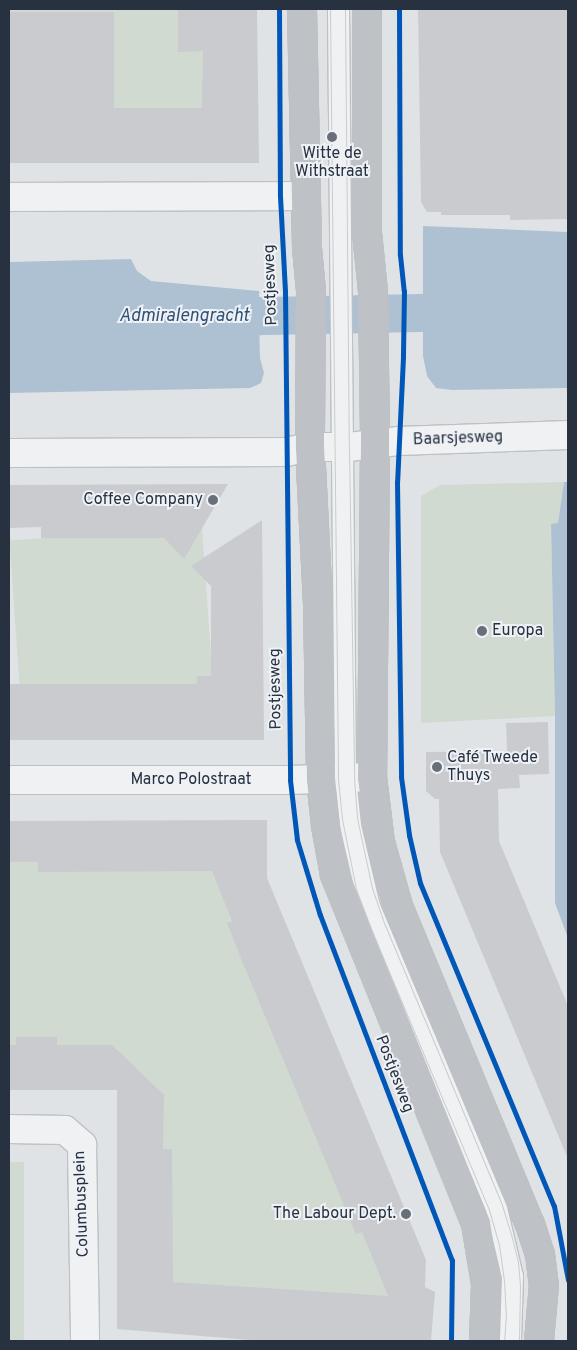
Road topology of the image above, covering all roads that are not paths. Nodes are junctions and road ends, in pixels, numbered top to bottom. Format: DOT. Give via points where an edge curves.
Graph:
graph roads {
  1 [pos="302,9"];
  2 [pos="338,9"];
  3 [pos="367,9"];
  4 [pos="306,196"];
  5 [pos="9,198"];
  6 [pos="568,435"];
  7 [pos="355,446"];
  8 [pos="310,448"];
  9 [pos="9,453"];
  10 [pos="372,777"];
  11 [pos="333,779"];
  12 [pos="9,780"];
  13 [pos="9,1129"];
  14 [pos="85,1341"];
  15 [pos="484,1341"];
  16 [pos="510,1341"];
  17 [pos="539,1341"];
  1 -- 4 [label="street, Postjesweg"];
  2 -- 7 [label="lane, Postjesweg" via="342,357"];
  3 -- 7 [label="street, Postjesweg" via="367,233 373,291 374,357"];
  4 -- 5 [label="street"];
  4 -- 8 [label="street, Postjesweg" via="311,291"];
  6 -- 7 [label="street, Baarsjesweg" via="398,441"];
  7 -- 8 [label="street"];
  7 -- 10 [label="street, Postjesweg"];
  7 -- 11 [label="lane, Postjesweg"];
  8 -- 9 [label="street" via="286,452"];
  8 -- 11 [label="street, Postjesweg" via="318,604"];
  10 -- 11 [label="street, Marco Polostraat"];
  10 -- 17 [label="street, Postjesweg" via="380,842 398,906 540,1254 544,1286"];
  11 -- 12 [label="street, Marco Polostraat"];
  11 -- 15 [label="street, Postjesweg" via="326,826 335,875 476,1224 486,1284"];
  11 -- 16 [label="lane, Postjesweg" via="350,824 369,906 496,1208 512,1276"];
  13 -- 14 [label="street, Columbusplein" via="65,1130 82,1145"];
}
